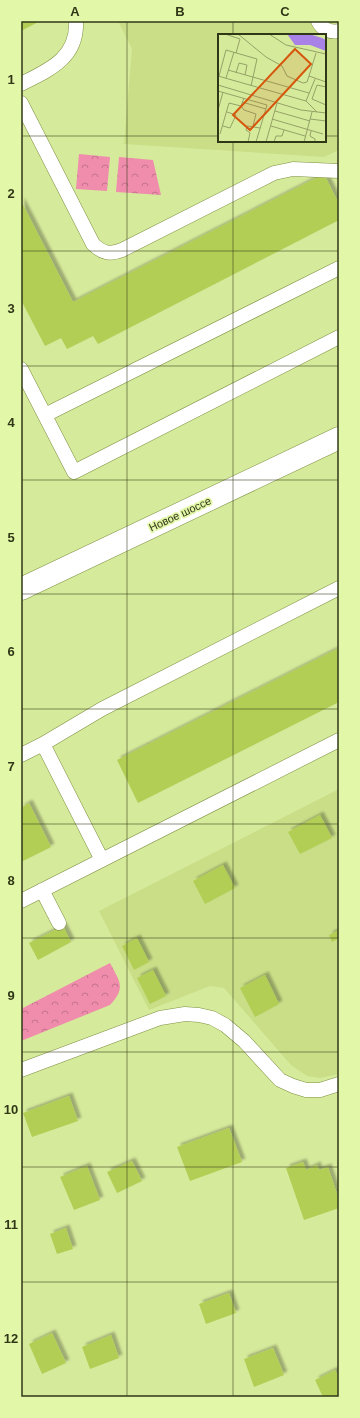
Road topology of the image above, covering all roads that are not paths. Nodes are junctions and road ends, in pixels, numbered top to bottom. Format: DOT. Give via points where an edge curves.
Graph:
graph roads {
  1 [pos="76,21"];
  2 [pos="318,21"];
  3 [pos="339,31"];
  4 [pos="21,84"];
  5 [pos="21,103"];
  6 [pos="339,171"];
  7 [pos="339,268"];
  8 [pos="339,337"];
  9 [pos="21,369"];
  10 [pos="45,415"];
  11 [pos="339,438"];
  12 [pos="339,588"];
  13 [pos="21,589"];
  14 [pos="339,740"];
  15 [pos="44,744"];
  16 [pos="21,755"];
  17 [pos="102,860"];
  18 [pos="42,890"];
  19 [pos="21,902"];
  20 [pos="59,923"];
  21 [pos="21,1070"];
  22 [pos="339,1084"];
  1 -- 4 [label="lane" via="74,41 65,57 52,68"];
  2 -- 3 [label="lane" via="321,27 329,31"];
  5 -- 6 [label="lane" via="93,244 107,253 122,250 274,173 294,169"];
  7 -- 10 [label="lane"];
  8 -- 10 [label="lane" via="74,472"];
  9 -- 10 [label="lane"];
  11 -- 13 [label="street, Новое шоссе"];
  12 -- 15 [label="lane" via="102,709"];
  14 -- 17 [label="lane"];
  15 -- 16 [label="lane"];
  15 -- 17 [label="lane"];
  17 -- 18 [label="lane"];
  18 -- 19 [label="lane"];
  18 -- 20 [label="lane"];
  21 -- 22 [label="lane" via="160,1018 200,1014 225,1025 244,1041 280,1080 306,1090 320,1090"];
}
